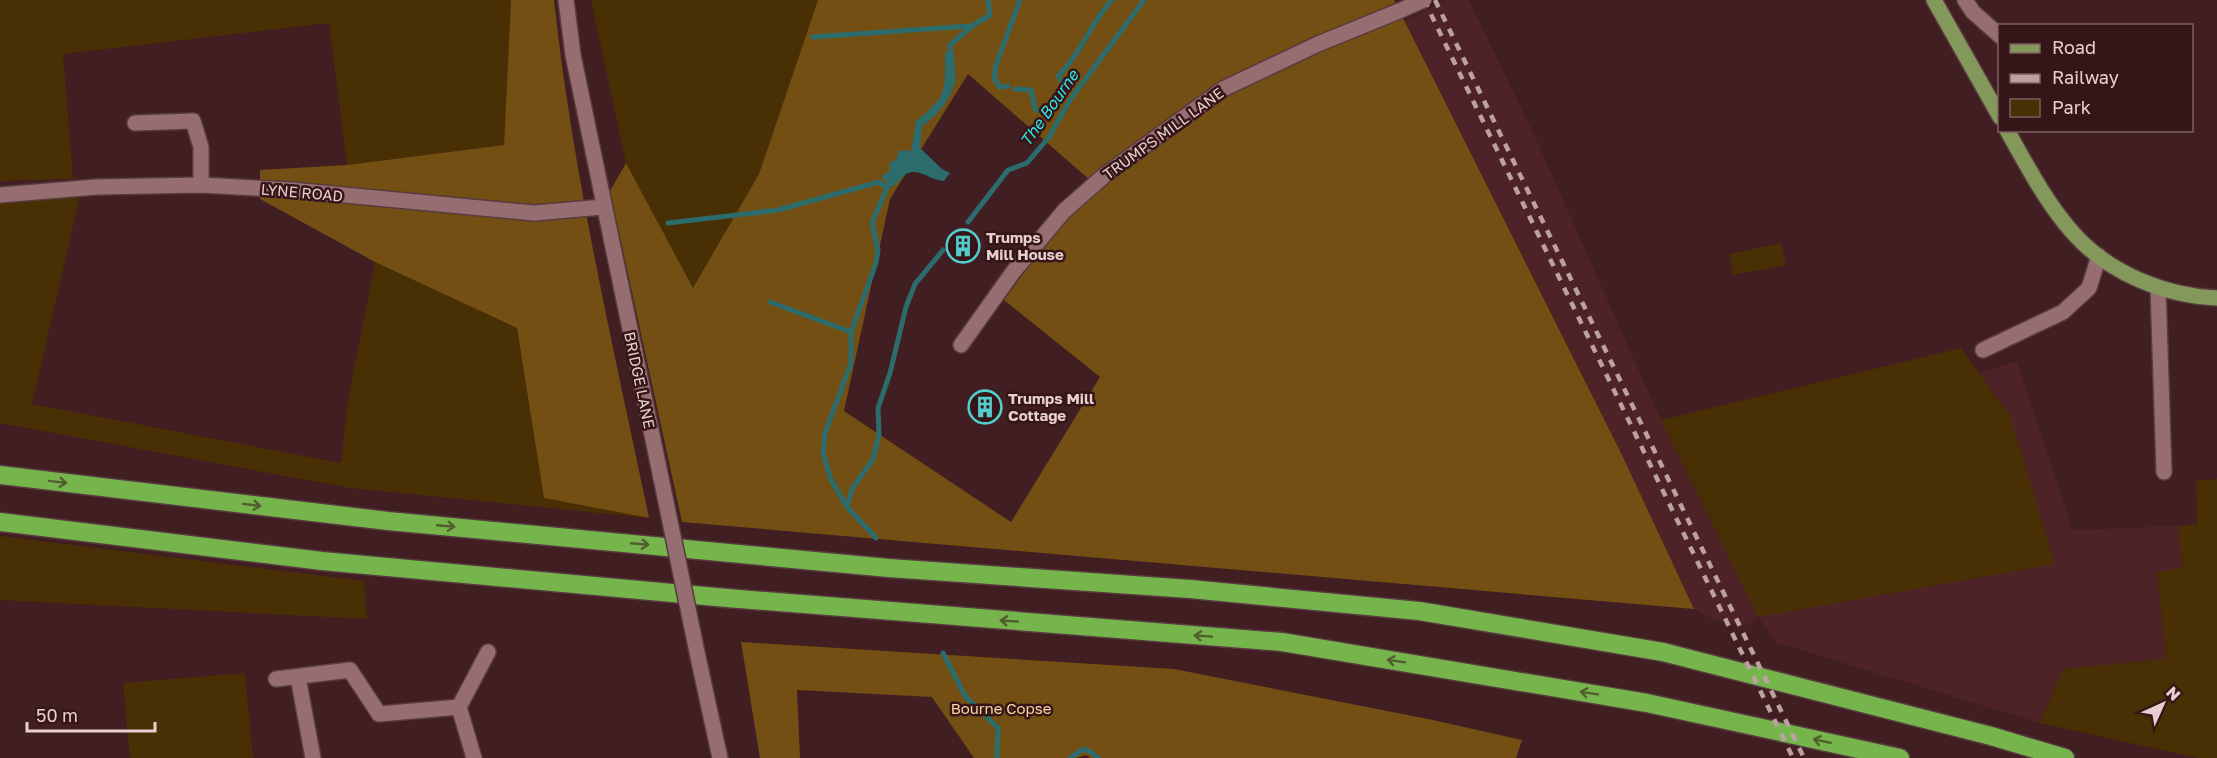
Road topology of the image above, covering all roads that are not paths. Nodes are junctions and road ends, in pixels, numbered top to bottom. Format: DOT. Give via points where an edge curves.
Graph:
graph roads {
  1 [pos="566,0"];
  2 [pos="1424,0"];
  3 [pos="1934,0"];
  4 [pos="1965,0"];
  5 [pos="1998,34"];
  6 [pos="1998,113"];
  7 [pos="135,123"];
  8 [pos="2008,132"];
  9 [pos="201,185"];
  10 [pos="0,195"];
  11 [pos="603,207"];
  12 [pos="2099,256"];
  13 [pos="2158,287"];
  14 [pos="2217,298"];
  15 [pos="961,345"];
  16 [pos="1983,350"];
  17 [pos="2164,472"];
  18 [pos="0,475"];
  19 [pos="0,522"];
  20 [pos="488,652"];
  21 [pos="298,676"];
  22 [pos="276,679"];
  23 [pos="459,707"];
  24 [pos="313,758"];
  25 [pos="474,758"];
  26 [pos="720,758"];
  27 [pos="1900,758"];
  28 [pos="2065,758"];
  1 -- 11 [label="street, BRIDGE LANE"];
  2 -- 15 [label="street, TRUMPS MILL LANE, bridge" via="1223,89 1106,174 1064,211 1013,272"];
  3 -- 6 [label="main road"];
  4 -- 5 [label="street"];
  7 -- 9 [label="street" via="193,122 201,147"];
  8 -- 12 [label="main road" via="2057,212"];
  9 -- 10 [label="street, LYNE ROAD" via="96,187"];
  9 -- 11 [label="street, LYNE ROAD" via="534,213"];
  11 -- 26 [label="street, BRIDGE LANE, bridge"];
  12 -- 13 [label="main road"];
  12 -- 16 [label="street" via="2089,288 2063,312"];
  13 -- 14 [label="main road"];
  13 -- 17 [label="street"];
  18 -- 28 [label="highway, one-way" via="388,521 889,568 1190,589 1419,611 1663,652"];
  27 -- 19 [label="highway, one-way" via="1647,703 1282,642 322,561"];
  20 -- 23 [label="street"];
  21 -- 22 [label="street"];
  21 -- 23 [label="street" via="350,669 379,714"];
  21 -- 24 [label="street"];
  23 -- 25 [label="street"];
}
